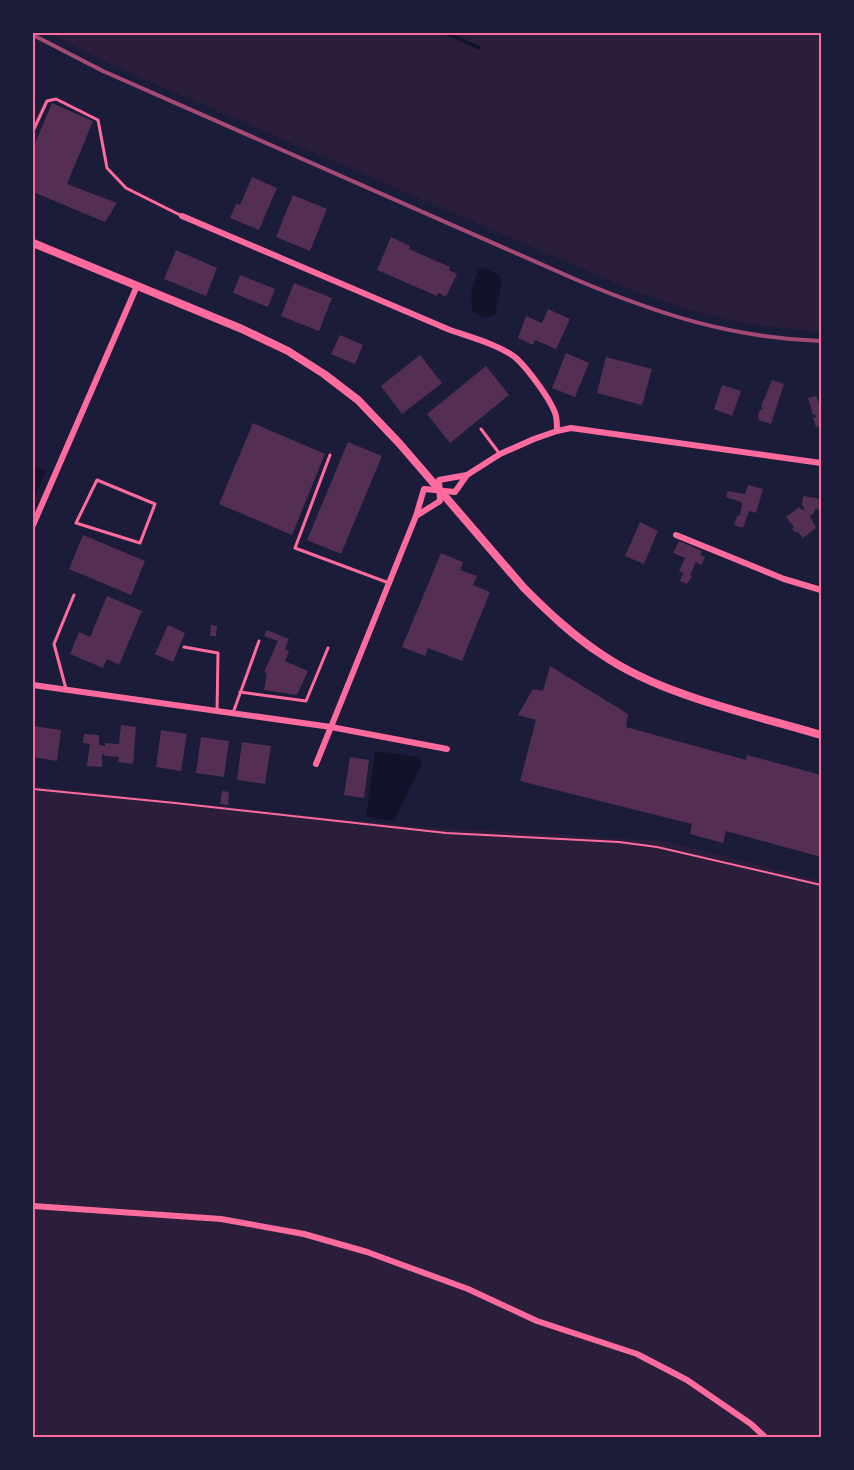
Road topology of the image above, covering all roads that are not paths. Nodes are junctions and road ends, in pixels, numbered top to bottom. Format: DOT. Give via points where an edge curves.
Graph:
graph roads {
  1 [pos="33,131"];
  2 [pos="182,216"];
  3 [pos="33,243"];
  4 [pos="137,286"];
  5 [pos="481,429"];
  6 [pos="557,431"];
  7 [pos="500,454"];
  8 [pos="330,456"];
  9 [pos="821,463"];
  10 [pos="467,475"];
  11 [pos="441,492"];
  12 [pos="416,516"];
  13 [pos="76,523"];
  14 [pos="33,525"];
  15 [pos="676,535"];
  16 [pos="389,583"];
  17 [pos="821,590"];
  18 [pos="74,595"];
  19 [pos="259,641"];
  20 [pos="184,647"];
  21 [pos="328,648"];
  22 [pos="33,685"];
  23 [pos="66,689"];
  24 [pos="240,692"];
  25 [pos="218,711"];
  26 [pos="233,713"];
  27 [pos="332,727"];
  28 [pos="821,735"];
  29 [pos="447,749"];
  30 [pos="315,764"];
  31 [pos="33,1206"];
  32 [pos="765,1437"];
  1 -- 2 [label="lane" via="47,101 56,99 98,120 107,168 126,188"];
  2 -- 6 [label="street" via="515,357 550,404"];
  3 -- 4 [label="street"];
  4 -- 11 [label="street" via="242,329 324,374 358,400"];
  4 -- 14 [label="street"];
  5 -- 7 [label="lane"];
  6 -- 7 [label="street"];
  6 -- 9 [label="street" via="585,429"];
  7 -- 10 [label="street"];
  8 -- 16 [label="lane" via="295,548"];
  10 -- 11 [label="street" via="455,492"];
  10 -- 11 [label="street" via="439,480"];
  11 -- 12 [label="street" via="440,501"];
  11 -- 12 [label="street" via="424,489"];
  11 -- 28 [label="street" via="538,603 602,655 683,694"];
  12 -- 16 [label="street"];
  13 -- 13 [label="lane" via="140,543 155,504 97,480"];
  15 -- 17 [label="street"];
  16 -- 27 [label="street"];
  18 -- 23 [label="lane" via="54,644"];
  19 -- 24 [label="lane"];
  20 -- 25 [label="lane" via="218,653"];
  21 -- 24 [label="lane" via="306,701"];
  22 -- 23 [label="street"];
  23 -- 25 [label="street"];
  24 -- 26 [label="lane"];
  25 -- 26 [label="street"];
  26 -- 27 [label="street"];
  27 -- 29 [label="street"];
  27 -- 30 [label="street"];
  31 -- 32 [label="street" via="221,1219 304,1234 367,1252 468,1289 537,1321 637,1354 687,1380"];
}
